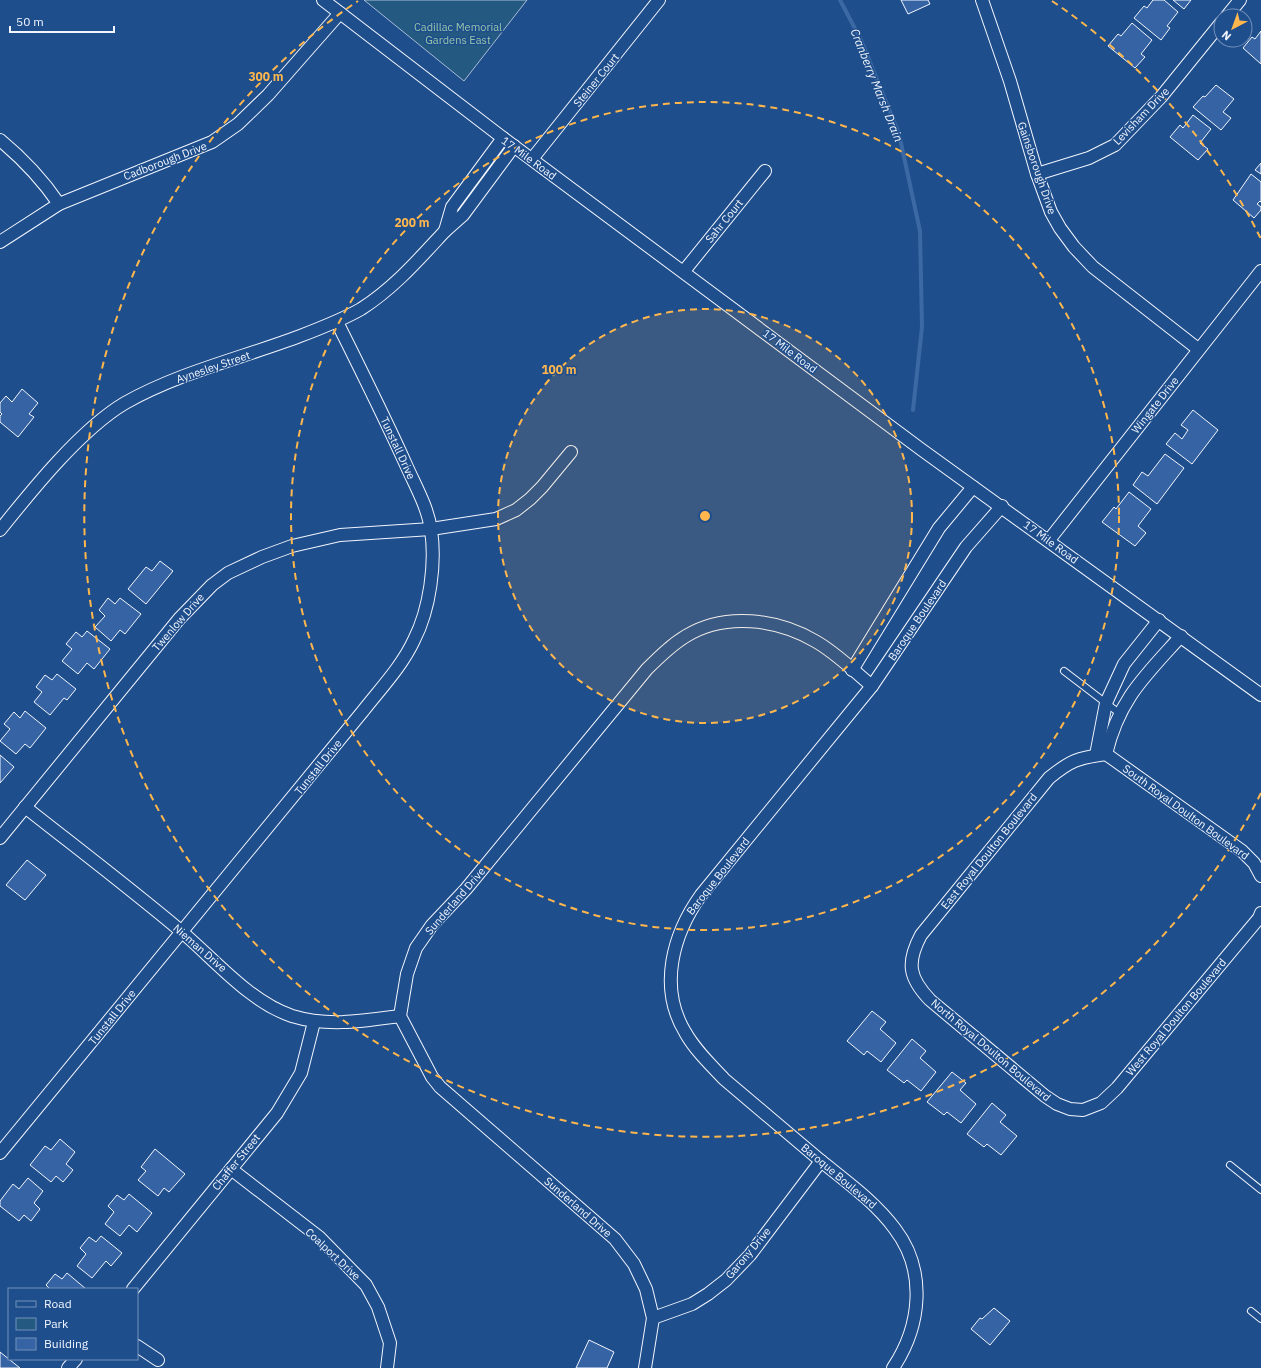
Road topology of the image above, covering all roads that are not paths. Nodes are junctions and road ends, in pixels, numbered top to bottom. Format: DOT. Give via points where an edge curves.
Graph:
graph roads {
  1 [pos="323,0"];
  2 [pos="659,0"];
  3 [pos="982,0"];
  4 [pos="1240,0"];
  5 [pos="1234,8"];
  6 [pos="340,14"];
  7 [pos="1213,33"];
  8 [pos="503,138"];
  9 [pos="0,140"];
  10 [pos="514,146"];
  11 [pos="532,159"];
  12 [pos="765,171"];
  13 [pos="1037,174"];
  14 [pos="59,204"];
  15 [pos="445,230"];
  16 [pos="0,242"];
  17 [pos="1261,271"];
  18 [pos="684,272"];
  19 [pos="337,322"];
  20 [pos="1198,349"];
  21 [pos="571,452"];
  22 [pos="973,486"];
  23 [pos="1002,506"];
  24 [pos="431,529"];
  25 [pos="0,530"];
  26 [pos="1049,540"];
  27 [pos="1159,620"];
  28 [pos="1181,636"];
  29 [pos="852,670"];
  30 [pos="1064,671"];
  31 [pos="872,686"];
  32 [pos="1261,695"];
  33 [pos="1106,703"];
  34 [pos="1119,713"];
  35 [pos="1101,754"];
  36 [pos="25,807"];
  37 [pos="0,838"];
  38 [pos="1261,876"];
  39 [pos="1261,913"];
  40 [pos="182,932"];
  41 [pos="911,973"];
  42 [pos="400,1016"];
  43 [pos="314,1022"];
  44 [pos="1083,1110"];
  45 [pos="0,1153"];
  46 [pos="821,1161"];
  47 [pos="1230,1165"];
  48 [pos="231,1169"];
  49 [pos="1261,1190"];
  50 [pos="134,1288"];
  51 [pos="1251,1311"];
  52 [pos="653,1318"];
  53 [pos="1261,1319"];
  54 [pos="138,1347"];
  55 [pos="75,1360"];
  56 [pos="158,1360"];
  57 [pos="68,1368"];
  58 [pos="387,1368"];
  59 [pos="645,1368"];
  60 [pos="893,1368"];
  1 -- 6 [label="street, 17 Mile Road"];
  2 -- 11 [label="street, Steiner Court"];
  3 -- 13 [label="street, Gainsborough Drive" via="1010,81"];
  4 -- 5 [label="street"];
  6 -- 8 [label="street, 17 Mile Road"];
  6 -- 14 [label="street, Cadborough Drive" via="268,95 238,124 212,142"];
  7 -- 13 [label="street, Levisham Drive" via="1161,98 1115,145 1089,158"];
  8 -- 10 [label="street, 17 Mile Road"];
  8 -- 15 [label="street, Aynesley Street" via="452,207"];
  9 -- 14 [label="street" via="26,162"];
  10 -- 11 [label="street, 17 Mile Road"];
  10 -- 15 [label="street, Aynesley Street" via="463,215"];
  11 -- 18 [label="street, 17 Mile Road"];
  12 -- 18 [label="street, Sahr Court"];
  13 -- 20 [label="street, Gainsborough Drive" via="1051,212 1074,246 1093,267"];
  14 -- 16 [label="street, Cadborough Drive"];
  15 -- 19 [label="street, Aynesley Street" via="402,277 362,308"];
  17 -- 20 [label="street, Wingate Drive"];
  18 -- 22 [label="street, 17 Mile Road"];
  19 -- 24 [label="street, Tunstall Drive" via="420,495"];
  19 -- 25 [label="street, Aynesley Street" via="262,350 203,368 124,404 67,453"];
  20 -- 26 [label="street, Wingate Drive"];
  21 -- 24 [label="street, Twenlow Drive" via="542,487 516,510 496,519"];
  22 -- 23 [label="street, 17 Mile Road"];
  22 -- 29 [label="street" via="940,528"];
  23 -- 26 [label="street, 17 Mile Road"];
  23 -- 31 [label="street, Baroque Boulevard" via="966,547"];
  24 -- 36 [label="street, Twenlow Drive" via="340,535 313,540 262,556 228,573 212,585 180,619"];
  24 -- 40 [label="street, Tunstall Drive" via="432,569 429,596 421,624 404,657 363,712"];
  26 -- 27 [label="street, 17 Mile Road"];
  27 -- 28 [label="street, 17 Mile Road"];
  27 -- 33 [label="street" via="1124,664"];
  28 -- 32 [label="street, 17 Mile Road"];
  28 -- 34 [label="street" via="1142,678"];
  29 -- 31 [label="street, Sunderland Drive"];
  29 -- 42 [label="street, Sunderland Drive" via="816,641 777,625 758,622 739,621 709,626 687,635 665,651 647,669 466,889 432,925 416,948 410,963"];
  30 -- 33 [label="lane"];
  31 -- 46 [label="street, Baroque Boulevard" via="701,895 680,930 671,963 674,1008 692,1043 724,1079"];
  33 -- 34 [label="lane"];
  33 -- 35 [label="street"];
  34 -- 35 [label="street"];
  35 -- 38 [label="street, South Royal Doulton Boulevard" via="1242,851 1254,863"];
  35 -- 41 [label="street, East Royal Doulton Boulevard" via="1072,761 1049,778 921,935 912,958"];
  36 -- 37 [label="street, Twenlow Drive"];
  36 -- 40 [label="street, Nieman Drive"];
  39 -- 44 [label="street, West Royal Doulton Boulevard" via="1117,1088 1101,1103"];
  40 -- 43 [label="street, Nieman Drive" via="257,998 291,1016"];
  40 -- 45 [label="street, Tunstall Drive"];
  41 -- 44 [label="street, North Royal Doulton Boulevard" via="930,1000 1045,1096 1070,1109"];
  42 -- 43 [label="street, Nieman Drive" via="336,1023"];
  42 -- 52 [label="street, Sunderland Drive" via="432,1077 440,1087 615,1239 641,1277"];
  43 -- 48 [label="street, Chaffer Street" via="305,1058 294,1086 277,1113"];
  46 -- 52 [label="street, Garony Drive" via="750,1255 726,1280 692,1304"];
  46 -- 60 [label="street, Baroque Boulevard" via="883,1214 908,1251 918,1292 917,1306 912,1330"];
  47 -- 49 [label="lane"];
  48 -- 50 [label="street, Chaffer Street"];
  48 -- 58 [label="street, Coalport Drive" via="319,1237 366,1285 378,1308 390,1343"];
  51 -- 53 [label="lane"];
  52 -- 59 [label="street, Sunderland Drive"];
  54 -- 56 [label="street"];
  55 -- 57 [label="street"];
}
